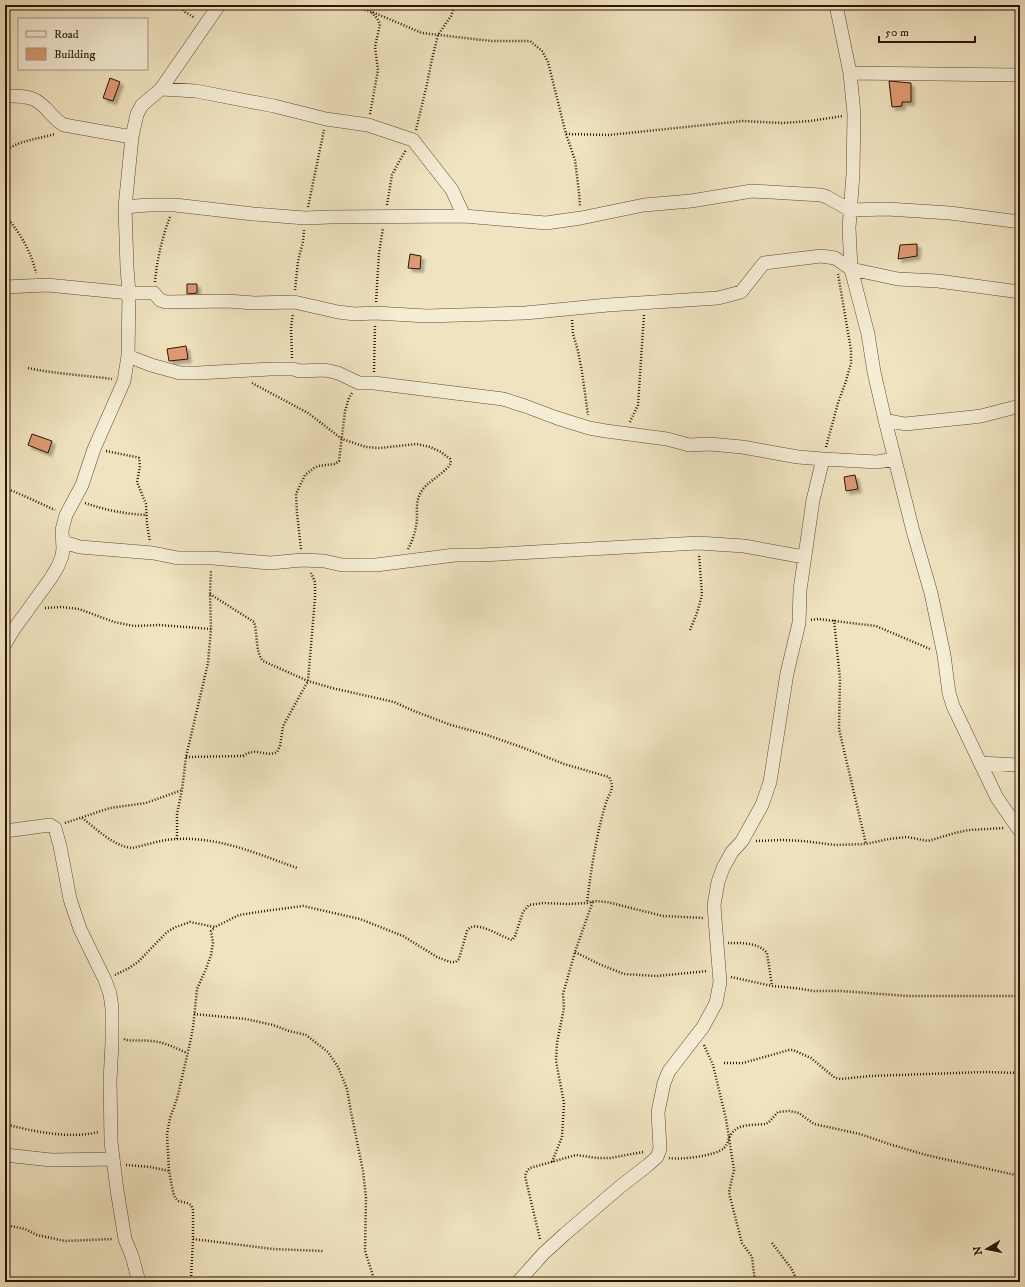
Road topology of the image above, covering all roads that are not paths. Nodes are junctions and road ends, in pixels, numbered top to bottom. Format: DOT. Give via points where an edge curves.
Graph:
graph roads {
  1 [pos="219,5"];
  2 [pos="836,5"];
  3 [pos="850,73"];
  4 [pos="1020,75"];
  5 [pos="161,89"];
  6 [pos="5,96"];
  7 [pos="132,137"];
  8 [pos="125,207"];
  9 [pos="850,210"];
  10 [pos="464,216"];
  11 [pos="1020,222"];
  12 [pos="851,269"];
  13 [pos="5,286"];
  14 [pos="1020,292"];
  15 [pos="129,293"];
  16 [pos="128,356"];
  17 [pos="1020,406"];
  18 [pos="885,420"];
  19 [pos="823,459"];
  20 [pos="895,459"];
  21 [pos="63,542"];
  22 [pos="804,558"];
  23 [pos="5,644"];
  24 [pos="980,763"];
  25 [pos="1020,765"];
  26 [pos="1018,828"];
  27 [pos="5,831"];
  28 [pos="5,1155"];
  29 [pos="113,1159"];
  30 [pos="139,1282"];
  31 [pos="518,1282"];
  1 -- 5 [label="street"];
  2 -- 3 [label="street"];
  3 -- 4 [label="street"];
  3 -- 9 [label="street" via="854,114"];
  5 -- 7 [label="street" via="142,105 137,114"];
  5 -- 10 [label="street" via="196,91 326,119 368,125 413,140 452,190"];
  6 -- 7 [label="street" via="34,99 64,125"];
  7 -- 8 [label="street"];
  8 -- 10 [label="street" via="175,205 305,218"];
  8 -- 15 [label="street"];
  9 -- 10 [label="street" via="821,195 752,191 691,201 644,205 546,223"];
  9 -- 11 [label="street" via="926,211"];
  9 -- 12 [label="street"];
  12 -- 14 [label="street" via="898,279 938,281"];
  12 -- 15 [label="street" via="835,258 821,256 764,263 741,292 718,298 492,315 355,314 294,302 166,302 154,293"];
  12 -- 18 [label="street" via="868,334"];
  13 -- 15 [label="street" via="47,285"];
  15 -- 16 [label="street"];
  16 -- 19 [label="street" via="180,373 270,369 330,370 359,382 503,400 589,428 667,439 689,445 742,447"];
  16 -- 21 [label="street" via="124,381 94,449 82,485 66,515 62,530"];
  17 -- 18 [label="street" via="981,416 905,424"];
  18 -- 20 [label="street"];
  19 -- 20 [label="street" via="877,462"];
  19 -- 22 [label="street" via="813,500"];
  20 -- 24 [label="street" via="931,593 949,693"];
  21 -- 22 [label="street" via="80,547 153,553 178,558 270,563 302,560 376,565 455,554 481,555 698,543 744,546"];
  21 -- 23 [label="street" via="58,566"];
  22 -- 31 [label="street" via="799,623 786,680 770,782 762,806 742,841 732,852 718,882 714,905 720,982 716,1003 706,1022 669,1071 664,1083 658,1112 658,1153 648,1165 615,1190 544,1253"];
  24 -- 25 [label="street"];
  24 -- 26 [label="street" via="997,798"];
  27 -- 29 [label="street" via="50,825 56,830 68,889 80,929 110,994"];
  28 -- 29 [label="street" via="50,1160"];
  29 -- 30 [label="street" via="125,1239"];
}
